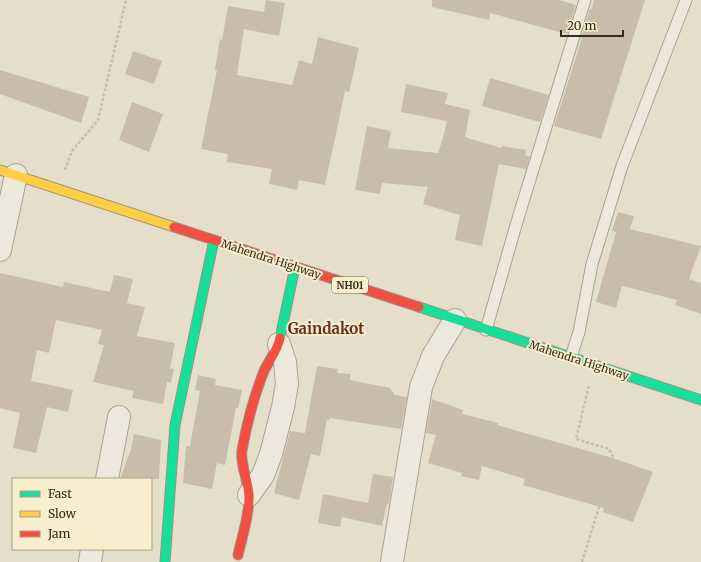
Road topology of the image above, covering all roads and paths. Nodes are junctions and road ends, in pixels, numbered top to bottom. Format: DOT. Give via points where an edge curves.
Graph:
graph roads {
  1 [pos="126,0"];
  2 [pos="585,0"];
  3 [pos="686,0"];
  4 [pos="8,173"];
  5 [pos="58,189"];
  6 [pos="214,240"];
  7 [pos="0,250"];
  8 [pos="295,267"];
  9 [pos="455,320"];
  10 [pos="486,330"];
  11 [pos="279,344"];
  12 [pos="571,357"];
  13 [pos="594,365"];
  14 [pos="701,400"];
  15 [pos="120,417"];
  16 [pos="107,478"];
  17 [pos="249,496"];
  18 [pos="92,550"];
  19 [pos="238,555"];
  20 [pos="90,562"];
  21 [pos="165,562"];
  22 [pos="392,562"];
  23 [pos="582,562"];
  1 -- 5 [label="path" via="98,120 72,151"];
  2 -- 10 [label="lane"];
  3 -- 12 [label="lane" via="622,166 592,264 579,332"];
  4 -- 5 [label="main road, Mahendra Highway / NH01"];
  4 -- 7 [label="street"];
  5 -- 6 [label="main road, Mahendra Highway / NH01"];
  6 -- 8 [label="main road, Mahendra Highway / NH01"];
  6 -- 21 [label="main road" via="175,425"];
  8 -- 9 [label="main road, Mahendra Highway / NH01"];
  8 -- 11 [label="main road"];
  9 -- 10 [label="main road, Mahendra Highway / NH01"];
  9 -- 22 [label="street" via="433,356 421,387"];
  10 -- 12 [label="main road, Mahendra Highway / NH01"];
  11 -- 17 [label="main road" via="256,391 242,452"];
  11 -- 17 [label="street" via="285,362 287,384 283,407 263,475"];
  12 -- 13 [label="main road, Mahendra Highway / NH01"];
  13 -- 14 [label="main road, Mahendra Highway / NH01"];
  13 -- 23 [label="path" via="576,439 610,449 614,458"];
  15 -- 16 [label="street"];
  17 -- 19 [label="main road"];
  18 -- 20 [label="street"];
}
